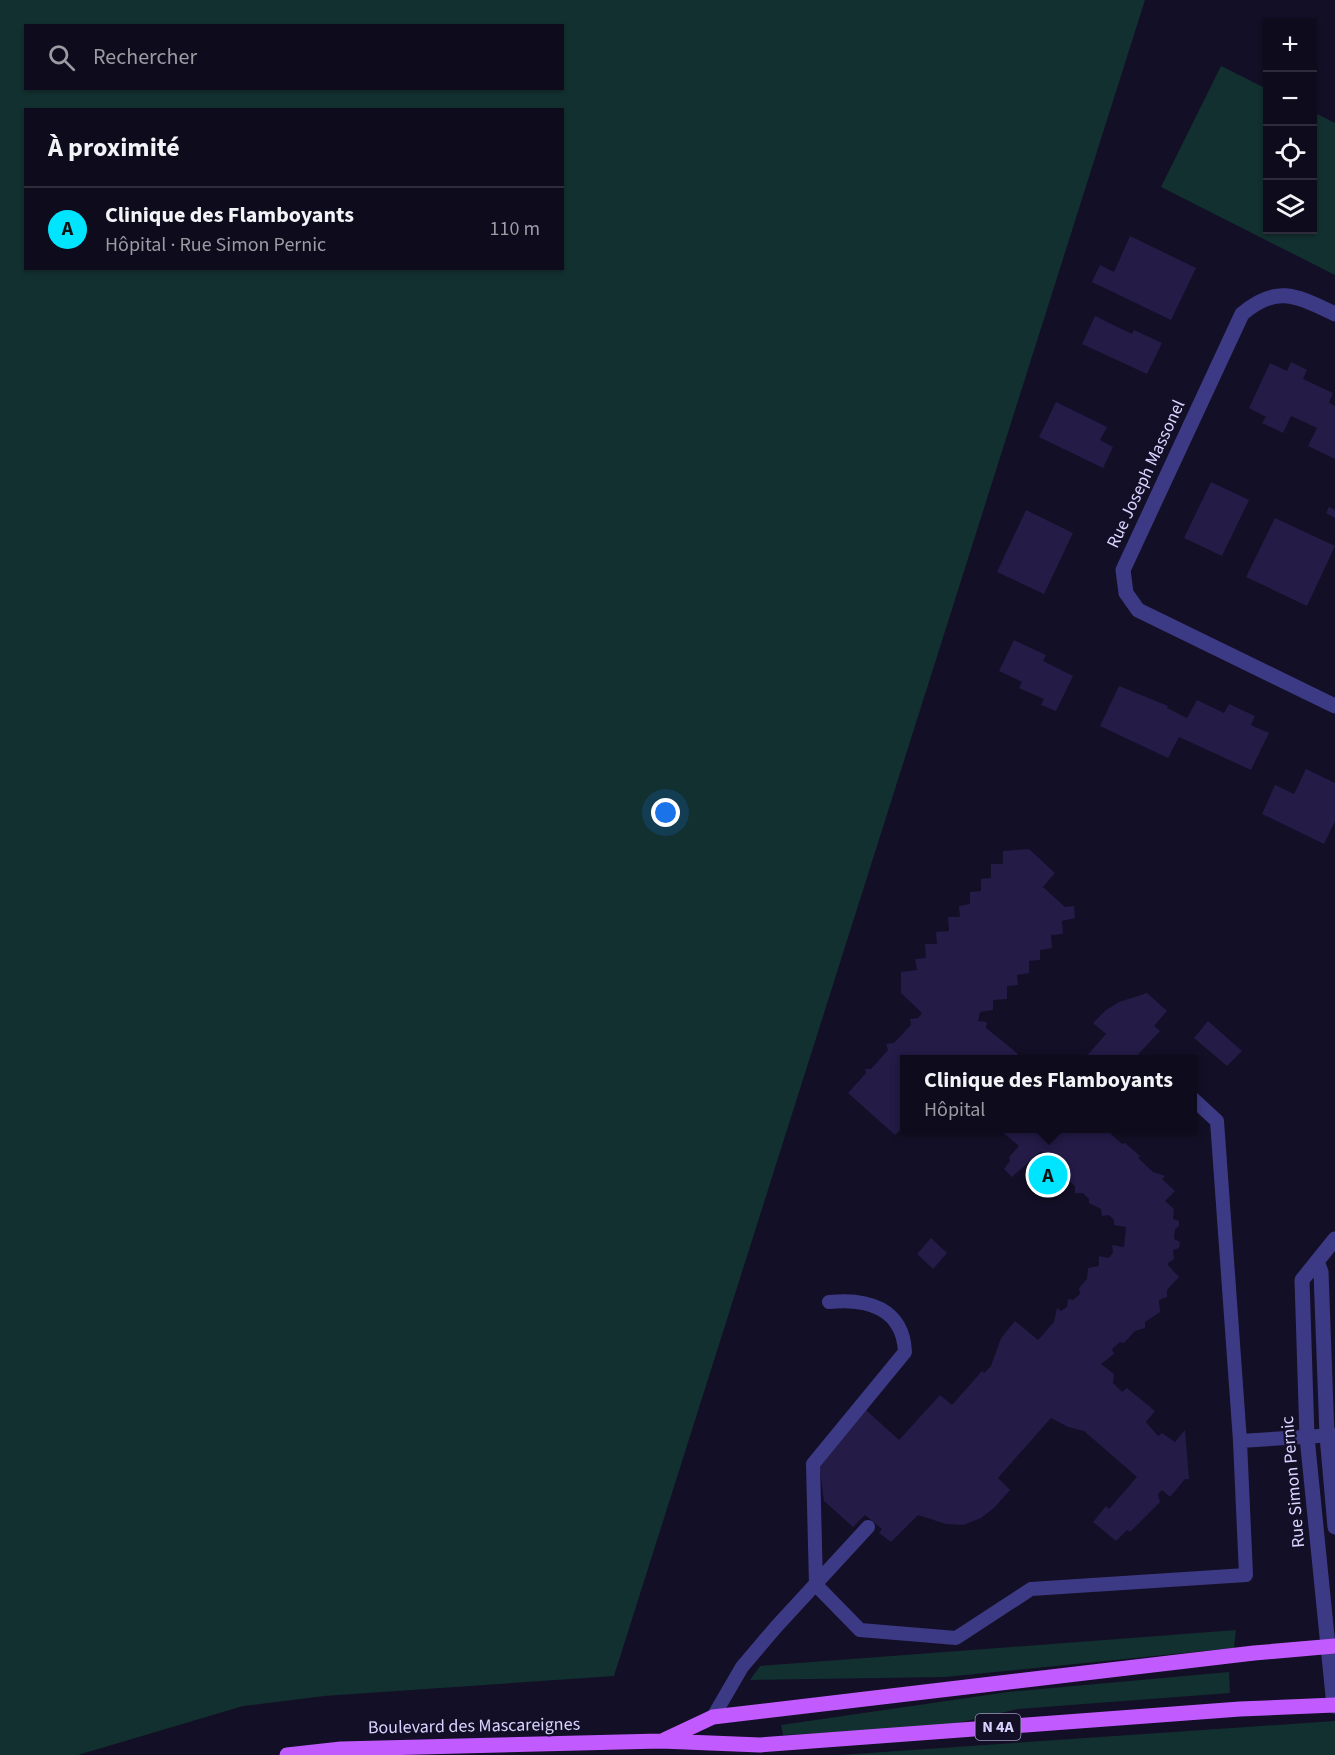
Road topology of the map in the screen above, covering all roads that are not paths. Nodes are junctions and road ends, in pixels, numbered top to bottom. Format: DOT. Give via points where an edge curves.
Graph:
graph roads {
  1 [pos="1335,314"];
  2 [pos="1335,706"];
  3 [pos="1197,1103"];
  4 [pos="1335,1239"];
  5 [pos="1317,1261"];
  6 [pos="829,1302"];
  7 [pos="1331,1436"];
  8 [pos="1307,1437"];
  9 [pos="1240,1441"];
  10 [pos="868,1527"];
  11 [pos="1335,1527"];
  12 [pos="816,1585"];
  13 [pos="1331,1646"];
  14 [pos="1335,1706"];
  15 [pos="713,1717"];
  16 [pos="662,1741"];
  17 [pos="287,1755"];
  1 -- 2 [label="street, Rue Joseph Massonel" via="1301,297 1283,294 1259,299 1242,314 1123,570 1126,593 1138,610"];
  3 -- 9 [label="lane" via="1217,1122"];
  4 -- 5 [label="street, Rue Simon Pernic"];
  5 -- 7 [label="street, Rue Simon Pernic" via="1321,1272"];
  5 -- 8 [label="street, Rue Simon Pernic" via="1302,1280"];
  6 -- 12 [label="lane" via="854,1299 887,1312 904,1336 905,1352 813,1464"];
  7 -- 8 [label="lane"];
  7 -- 11 [label="street, Rue Simon Pernic"];
  8 -- 9 [label="lane"];
  8 -- 13 [label="street, Rue Simon Pernic"];
  9 -- 12 [label="lane" via="1246,1575 1031,1589 956,1638 860,1630"];
  10 -- 12 [label="lane"];
  12 -- 15 [label="lane" via="742,1667"];
  13 -- 14 [label="street, Rue Simon Pernic"];
  13 -- 15 [label="main road, N 4A"];
  14 -- 16 [label="main road, N 4A" via="1240,1709 760,1745"];
  15 -- 16 [label="main road, N 4A"];
  16 -- 17 [label="main road, Boulevard des Mascareignes / N 4A" via="340,1749"];
}
